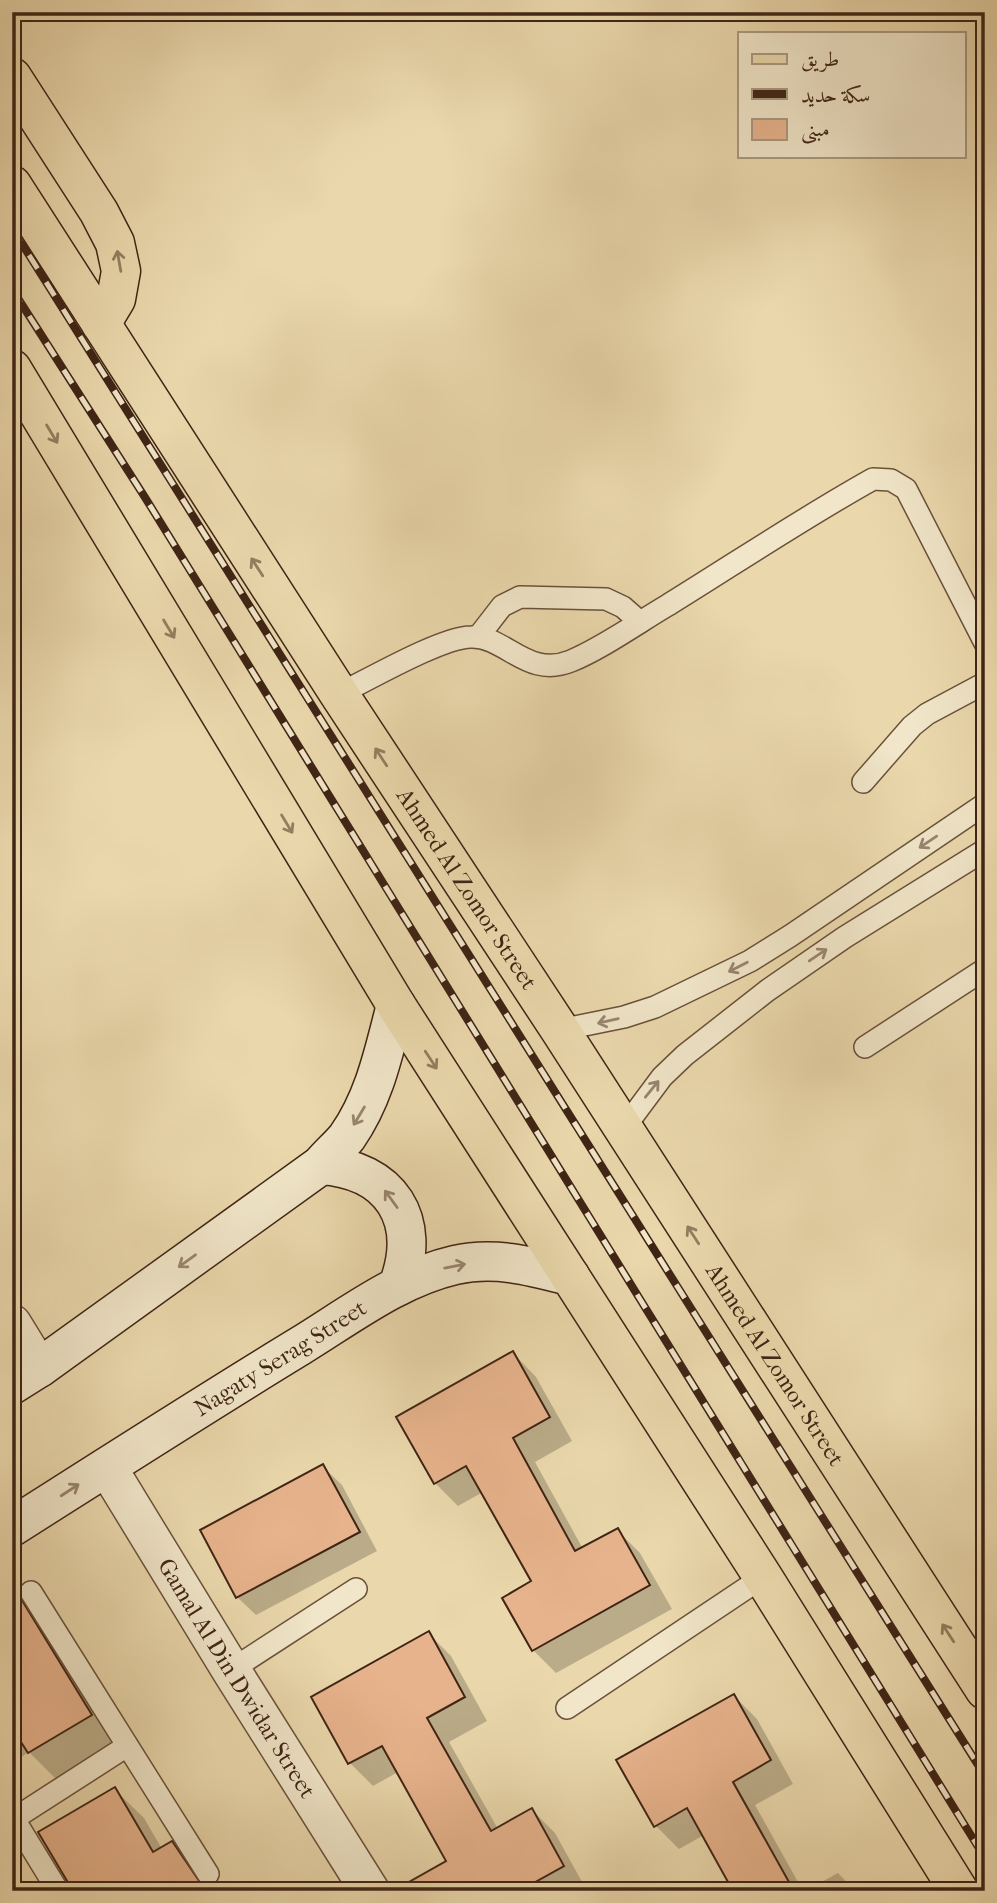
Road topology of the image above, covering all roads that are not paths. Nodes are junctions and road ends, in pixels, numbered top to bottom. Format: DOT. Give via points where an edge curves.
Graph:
graph roads {
  1 [pos="12,77"];
  2 [pos="12,185"];
  3 [pos="100,324"];
  4 [pos="14,374"];
  5 [pos="640,622"];
  6 [pos="478,637"];
  7 [pos="985,643"];
  8 [pos="985,683"];
  9 [pos="339,694"];
  10 [pos="863,782"];
  11 [pos="985,804"];
  12 [pos="985,850"];
  13 [pos="985,969"];
  14 [pos="396,1005"];
  15 [pos="560,1030"];
  16 [pos="864,1047"];
  17 [pos="624,1128"];
  18 [pos="321,1165"];
  19 [pos="570,1276"];
  20 [pos="398,1286"];
  21 [pos="12,1324"];
  22 [pos="26,1376"];
  23 [pos="107,1467"];
  24 [pos="12,1527"];
  25 [pos="762,1577"];
  26 [pos="356,1589"];
  27 [pos="32,1592"];
  28 [pos="230,1670"];
  29 [pos="985,1690"];
  30 [pos="566,1708"];
  31 [pos="127,1746"];
  32 [pos="13,1820"];
  33 [pos="208,1874"];
  34 [pos="58,1891"];
  35 [pos="370,1891"];
  36 [pos="960,1891"];
  3 -- 1 [label="main road, one-way" via="118,290 121,271 115,243"];
  2 -- 3 [label="main road, Ahmed Al Zomor Street"];
  9 -- 3 [label="main road, Ahmed Al Zomor Street, one-way"];
  4 -- 14 [label="main road, one-way"];
  5 -- 6 [label="lane" via="570,662 552,665 535,664"];
  5 -- 6 [label="lane" via="606,599 520,597 502,606"];
  5 -- 7 [label="lane" via="857,488 873,480 891,480 906,489"];
  6 -- 9 [label="lane" via="429,650"];
  8 -- 10 [label="lane" via="912,726"];
  15 -- 9 [label="main road, Ahmed Al Zomor Street, one-way"];
  11 -- 15 [label="lane, one-way" via="750,961 655,1007"];
  17 -- 12 [label="lane, one-way" via="662,1077 768,990"];
  13 -- 16 [label="lane"];
  14 -- 18 [label="street, one-way" via="365,1106 346,1138"];
  14 -- 19 [label="main road, one-way"];
  15 -- 17 [label="main road, Ahmed Al Zomor Street"];
  29 -- 17 [label="main road, Ahmed Al Zomor Street, one-way"];
  20 -- 18 [label="street, one-way" via="408,1244 395,1203 382,1186 363,1173"];
  18 -- 22 [label="street, one-way"];
  20 -- 19 [label="street, Nagaty Serag Street, one-way" via="447,1267 490,1261 523,1263"];
  19 -- 25 [label="main road"];
  20 -- 23 [label="street, Nagaty Serag Street"];
  21 -- 22 [label="street"];
  24 -- 23 [label="street, Nagaty Serag Street, one-way"];
  23 -- 28 [label="street, Gamal Al Din Dwidar Street"];
  25 -- 30 [label="lane"];
  25 -- 36 [label="main road"];
  26 -- 28 [label="lane"];
  27 -- 31 [label="lane"];
  28 -- 35 [label="street, Gamal Al Din Dwidar Street"];
  31 -- 32 [label="lane"];
  31 -- 33 [label="lane"];
  32 -- 34 [label="lane"];
}
